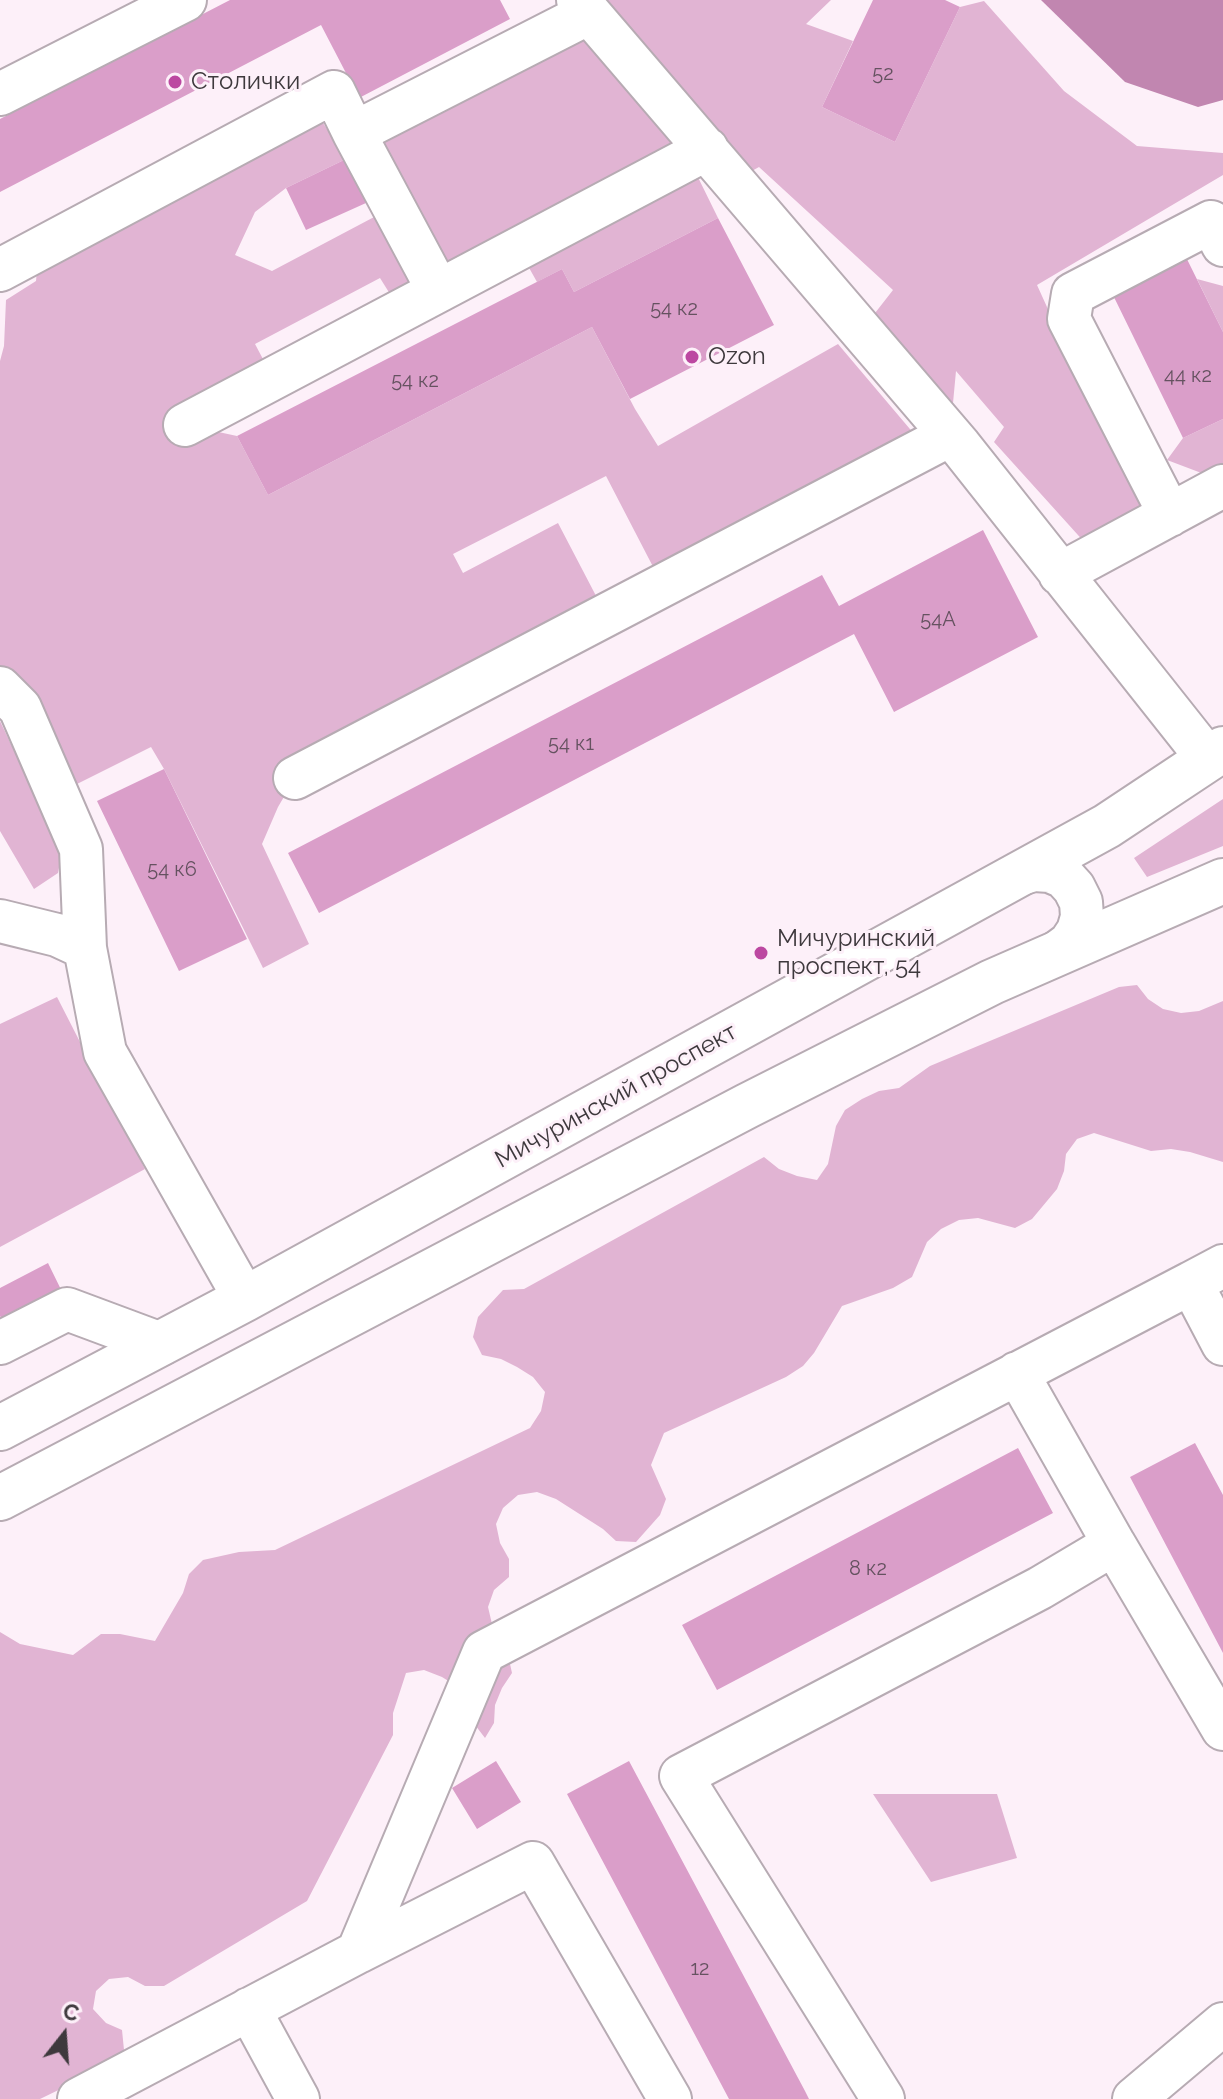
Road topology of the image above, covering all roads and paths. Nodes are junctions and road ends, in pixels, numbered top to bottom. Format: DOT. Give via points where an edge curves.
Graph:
graph roads {
  1 [pos="185,0"];
  2 [pos="583,6"];
  3 [pos="0,94"];
  4 [pos="354,133"];
  5 [pos="707,149"];
  6 [pos="1223,245"];
  7 [pos="0,270"];
  8 [pos="438,290"];
  9 [pos="185,425"];
  10 [pos="950,435"];
  11 [pos="1223,486"];
  12 [pos="1170,515"];
  13 [pos="1060,574"];
  14 [pos="0,688"];
  15 [pos="1215,754"];
  16 [pos="295,778"];
  17 [pos="1020,874"];
  18 [pos="1223,881"];
  19 [pos="0,921"];
  20 [pos="85,948"];
  21 [pos="1058,952"];
  22 [pos="1207,1274"];
  23 [pos="245,1299"];
  24 [pos="0,1343"];
  25 [pos="161,1344"];
  26 [pos="1223,1344"];
  27 [pos="1017,1373"];
  28 [pos="0,1428"];
  29 [pos="0,1498"];
  30 [pos="1114,1544"];
  31 [pos="1223,1729"];
  32 [pos="358,1952"];
  33 [pos="249,2009"];
  34 [pos="1223,2024"];
  35 [pos="94,2096"];
  36 [pos="298,2099"];
  37 [pos="670,2099"];
  38 [pos="883,2099"];
  39 [pos="1134,2099"];
  1 -- 3 [label="street"];
  2 -- 4 [label="street"];
  2 -- 5 [label="street"];
  4 -- 7 [label="street" via="334,92"];
  4 -- 8 [label="street"];
  5 -- 8 [label="street"];
  5 -- 10 [label="street"];
  6 -- 12 [label="street" via="1211,222 1073,294 1069,319"];
  8 -- 9 [label="street"];
  10 -- 13 [label="street"];
  10 -- 16 [label="street"];
  11 -- 12 [label="street"];
  12 -- 13 [label="street"];
  13 -- 15 [label="street"];
  14 -- 20 [label="street" via="20,708 81,849"];
  15 -- 17 [label="main road, Мичуринский проспект" via="1107,826"];
  17 -- 21 [label="street" via="1050,871 1064,877 1081,902 1078,931"];
  17 -- 23 [label="main road, Мичуринский проспект"];
  18 -- 21 [label="main road"];
  19 -- 20 [label="street"];
  20 -- 23 [label="street" via="105,1052"];
  21 -- 29 [label="main road" via="747,1106"];
  22 -- 26 [label="street"];
  22 -- 27 [label="street"];
  23 -- 25 [label="main road, Мичуринский проспект"];
  24 -- 25 [label="street" via="67,1309"];
  25 -- 28 [label="main road, Мичуринский проспект"];
  27 -- 30 [label="street"];
  27 -- 32 [label="street" via="484,1652"];
  30 -- 31 [label="street"];
  30 -- 38 [label="street" via="681,1776"];
  32 -- 33 [label="street"];
  32 -- 37 [label="street" via="533,1863"];
  33 -- 35 [label="street"];
  33 -- 36 [label="street"];
  34 -- 39 [label="street"];
}
